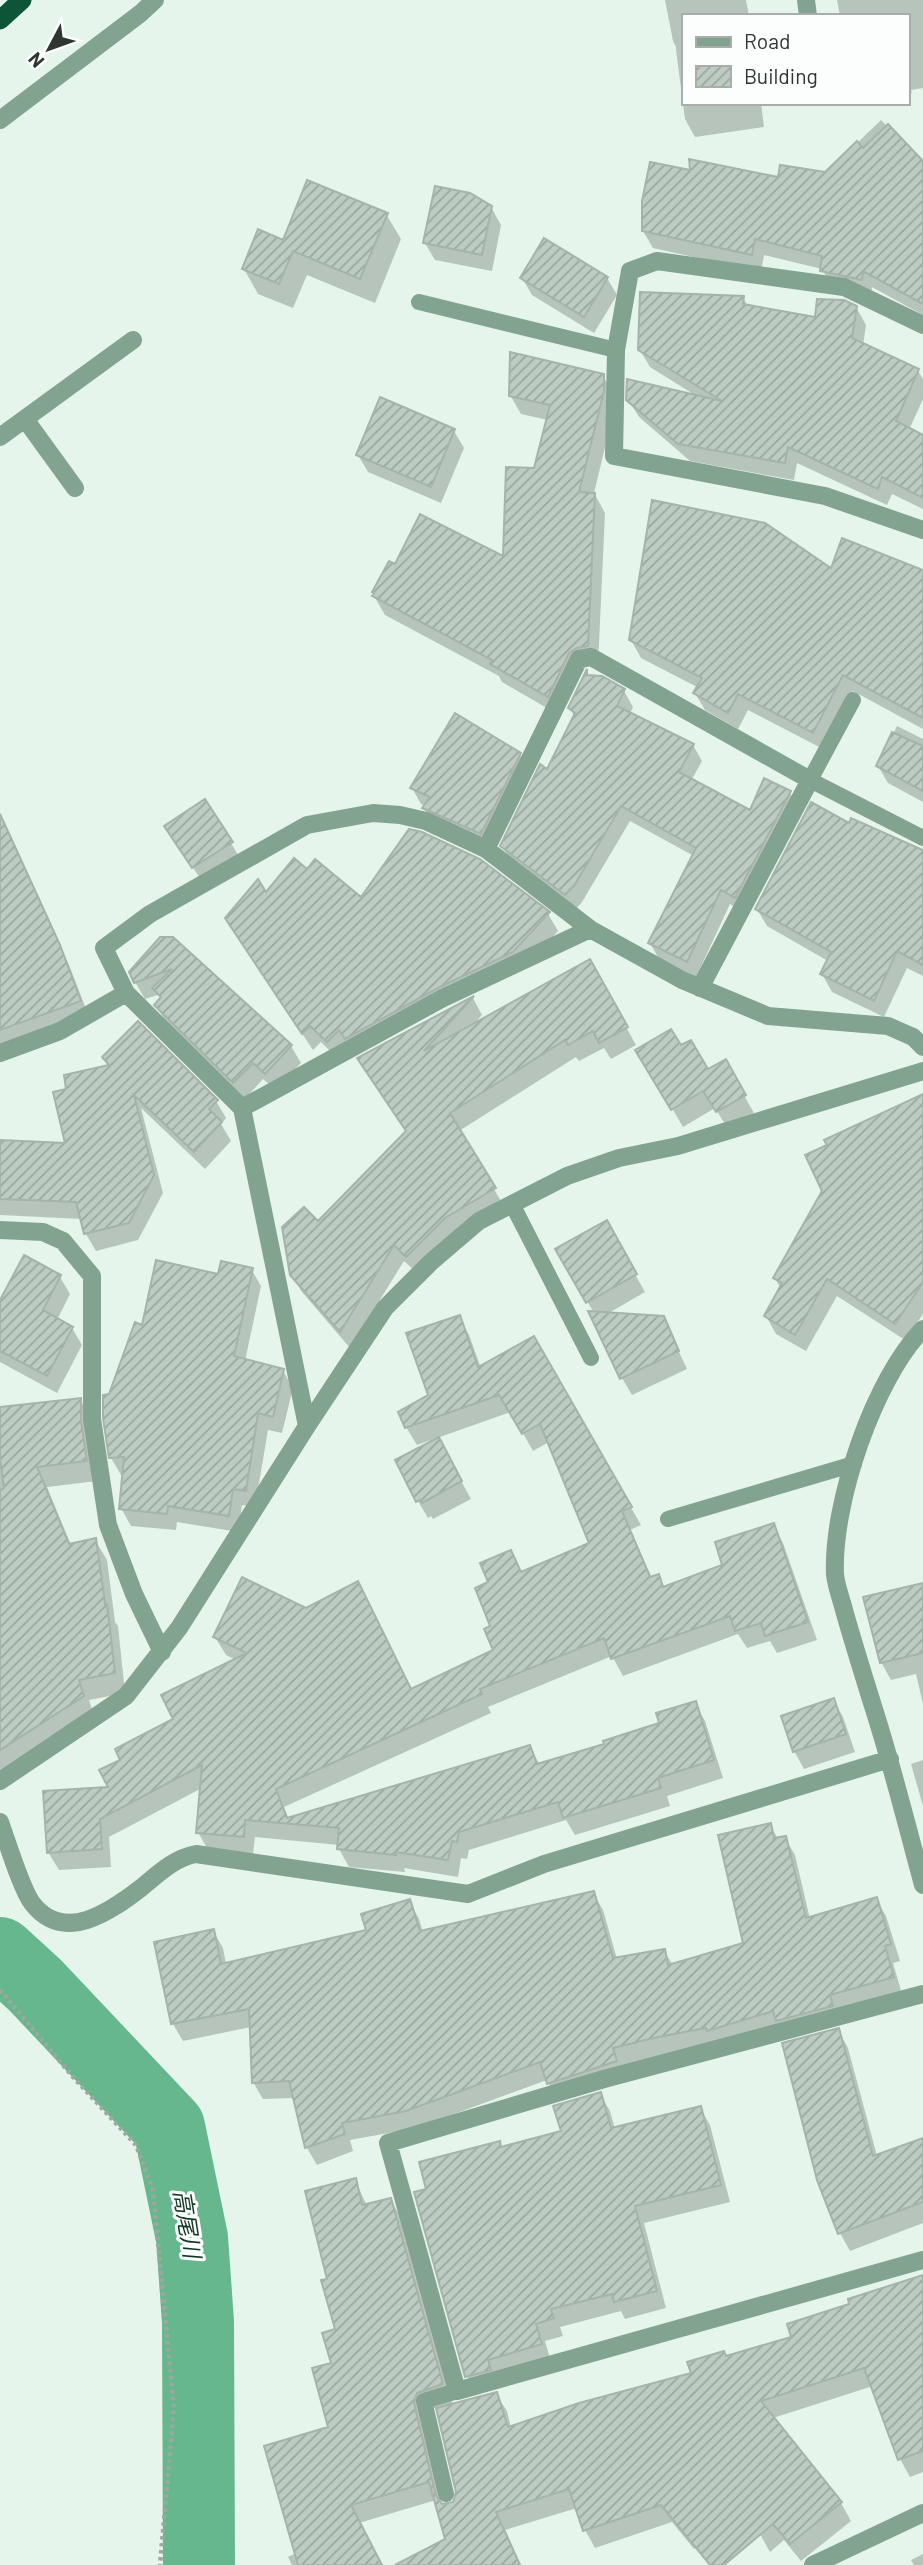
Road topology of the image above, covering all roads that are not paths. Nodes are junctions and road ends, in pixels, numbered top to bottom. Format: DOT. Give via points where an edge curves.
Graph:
graph roads {
  1 [pos="22,0"];
  2 [pos="155,0"];
  3 [pos="0,20"];
  4 [pos="0,120"];
  5 [pos="419,302"];
  6 [pos="923,325"];
  7 [pos="133,340"];
  8 [pos="616,351"];
  9 [pos="25,419"];
  10 [pos="0,437"];
  11 [pos="75,488"];
  12 [pos="923,530"];
  13 [pos="853,700"];
  14 [pos="810,780"];
  15 [pos="923,838"];
  16 [pos="486,849"];
  17 [pos="590,929"];
  18 [pos="700,988"];
  19 [pos="126,993"];
  20 [pos="923,1047"];
  21 [pos="0,1053"];
  22 [pos="923,1071"];
  23 [pos="242,1108"];
  24 [pos="512,1204"];
  25 [pos="0,1230"];
  26 [pos="923,1329"];
  27 [pos="591,1358"];
  28 [pos="307,1426"];
  29 [pos="854,1464"];
  30 [pos="668,1519"];
  31 [pos="162,1652"];
  32 [pos="890,1759"];
  33 [pos="0,1780"];
  34 [pos="0,1822"];
  35 [pos="923,1885"];
  36 [pos="923,1994"];
  37 [pos="923,2260"];
  38 [pos="457,2391"];
  39 [pos="446,2494"];
  40 [pos="923,2513"];
  41 [pos="813,2565"];
  1 -- 3 [label="highway"];
  2 -- 4 [label="street"];
  5 -- 8 [label="lane"];
  6 -- 8 [label="street" via="844,287 657,261 630,271"];
  7 -- 9 [label="street"];
  8 -- 12 [label="street" via="614,456 825,496"];
  9 -- 10 [label="street"];
  9 -- 11 [label="street"];
  13 -- 14 [label="lane"];
  14 -- 15 [label="lane"];
  14 -- 16 [label="street" via="591,657 579,659"];
  14 -- 18 [label="street"];
  16 -- 17 [label="street"];
  16 -- 19 [label="street" via="426,821 400,815 373,813 307,825 150,914 104,948"];
  17 -- 18 [label="street"];
  17 -- 23 [label="street" via="443,998"];
  18 -- 20 [label="street" via="768,1016 888,1026 914,1037"];
  19 -- 21 [label="street" via="60,1031"];
  19 -- 23 [label="street"];
  22 -- 24 [label="street" via="678,1146 618,1158 567,1176"];
  23 -- 28 [label="street"];
  24 -- 27 [label="lane"];
  24 -- 28 [label="street" via="478,1221 385,1308"];
  25 -- 31 [label="street" via="43,1232 63,1241 92,1276 92,1419 108,1525"];
  26 -- 29 [label="street" via="908,1345 881,1393"];
  28 -- 31 [label="street"];
  29 -- 30 [label="lane"];
  29 -- 32 [label="street" via="836,1540 835,1577"];
  31 -- 33 [label="street" via="125,1696"];
  32 -- 34 [label="street" via="544,1864 468,1895 196,1854 178,1859 109,1912 63,1922 43,1914 30,1901"];
  32 -- 35 [label="street"];
  36 -- 38 [label="street" via="604,2079 388,2143"];
  37 -- 38 [label="street"];
  38 -- 39 [label="lane" via="424,2401"];
  40 -- 41 [label="street"];
}
